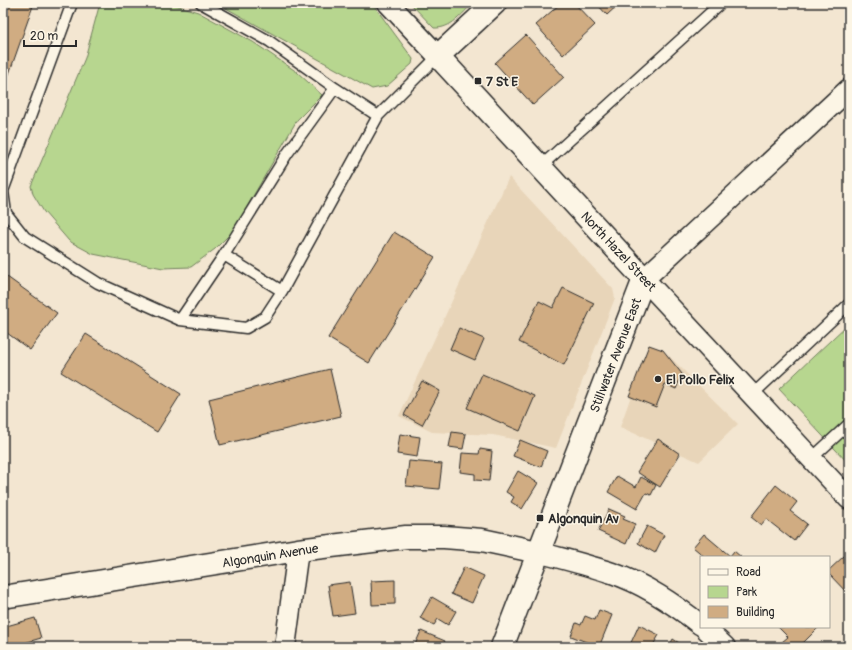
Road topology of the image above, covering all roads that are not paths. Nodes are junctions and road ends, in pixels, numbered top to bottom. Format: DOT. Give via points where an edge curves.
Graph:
graph roads {
  1 [pos="72,3"];
  2 [pos="201,3"];
  3 [pos="388,3"];
  4 [pos="495,3"];
  5 [pos="721,3"];
  6 [pos="438,56"];
  7 [pos="335,88"];
  8 [pos="849,89"];
  9 [pos="378,116"];
  10 [pos="540,167"];
  11 [pos="224,255"];
  12 [pos="644,279"];
  13 [pos="282,291"];
  14 [pos="849,304"];
  15 [pos="180,320"];
  16 [pos="752,395"];
  17 [pos="849,424"];
  18 [pos="811,459"];
  19 [pos="849,500"];
  20 [pos="298,550"];
  21 [pos="538,552"];
  22 [pos="3,597"];
  23 [pos="700,624"];
  24 [pos="705,628"];
  25 [pos="285,647"];
  26 [pos="502,647"];
  27 [pos="725,647"];
  1 -- 15 [label="lane" via="3,191 6,213 25,237 98,283"];
  2 -- 7 [label="lane" via="269,41"];
  3 -- 6 [label="street, North Hazel Street"];
  4 -- 6 [label="street"];
  5 -- 10 [label="lane"];
  6 -- 9 [label="lane"];
  6 -- 10 [label="street, North Hazel Street"];
  7 -- 9 [label="lane"];
  7 -- 11 [label="lane" via="287,154"];
  8 -- 12 [label="street, Stillwater Avenue East"];
  9 -- 13 [label="lane"];
  10 -- 12 [label="street, North Hazel Street"];
  11 -- 13 [label="lane"];
  11 -- 15 [label="lane"];
  12 -- 16 [label="street, North Hazel Street"];
  12 -- 21 [label="street, Stillwater Avenue East"];
  13 -- 15 [label="lane" via="265,317 246,328"];
  14 -- 16 [label="lane"];
  16 -- 18 [label="street, North Hazel Street"];
  17 -- 18 [label="lane"];
  18 -- 19 [label="street, North Hazel Street"];
  20 -- 21 [label="street, Algonquin Avenue" via="406,537 444,537 482,540"];
  20 -- 22 [label="street, Algonquin Avenue"];
  20 -- 25 [label="street"];
  21 -- 23 [label="street" via="612,573 676,606"];
  21 -- 26 [label="street, Stillwater Avenue East"];
  24 -- 27 [label="street"];
}
